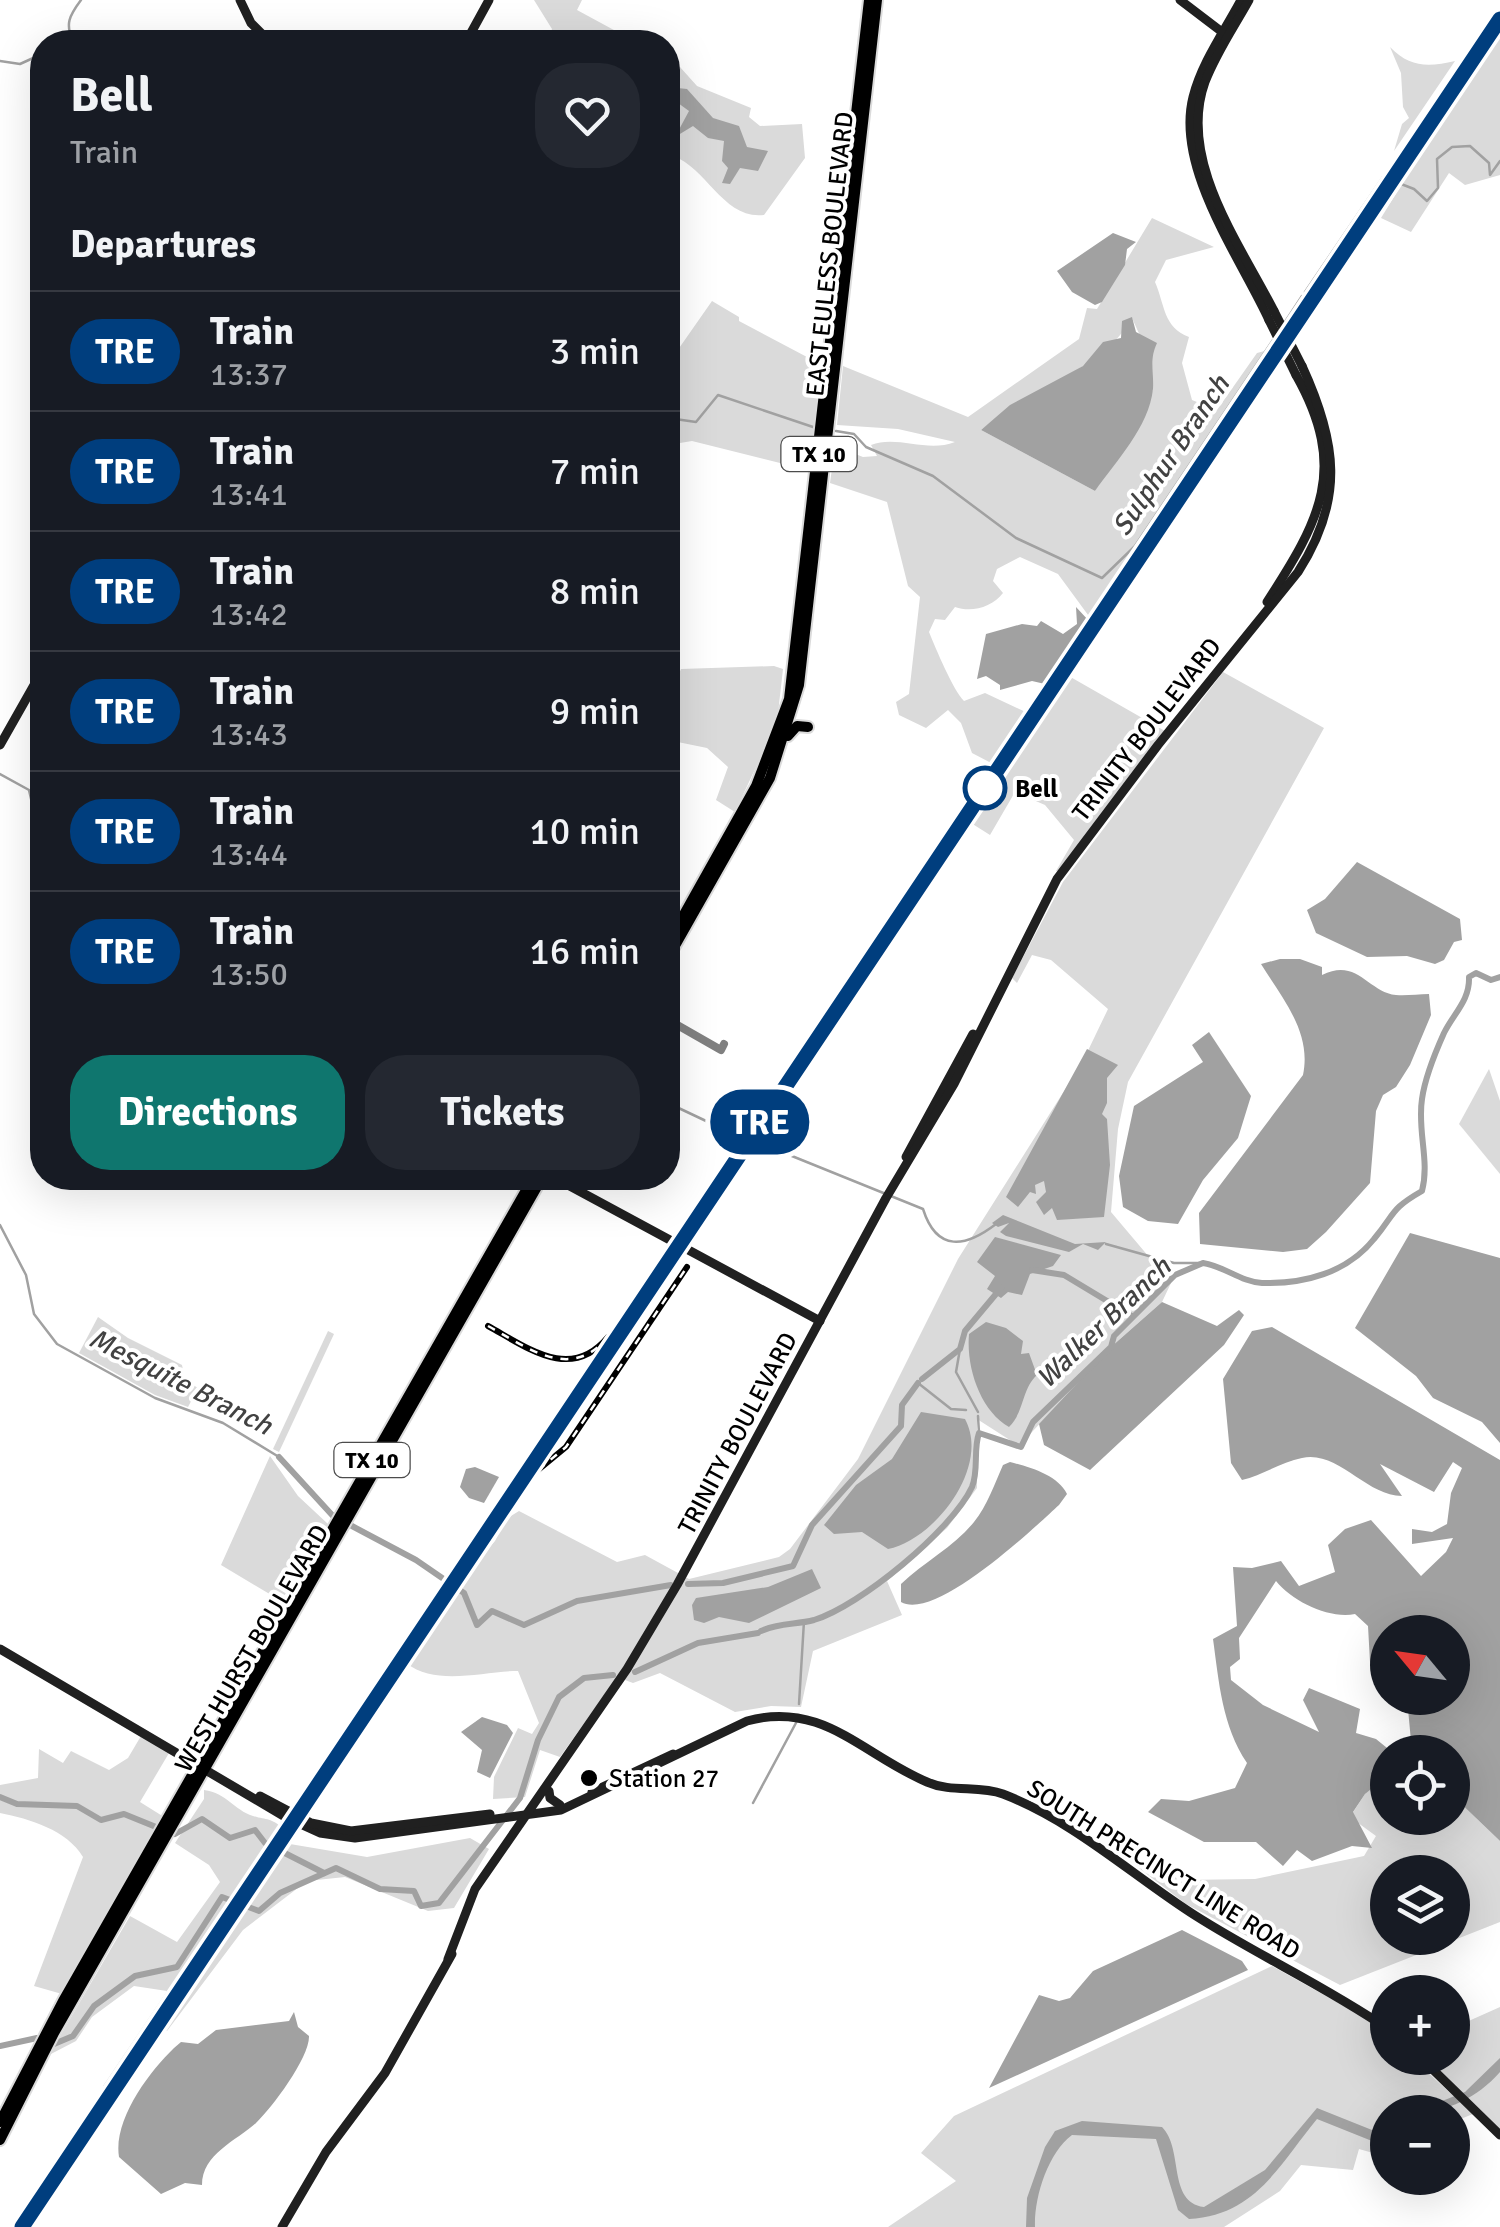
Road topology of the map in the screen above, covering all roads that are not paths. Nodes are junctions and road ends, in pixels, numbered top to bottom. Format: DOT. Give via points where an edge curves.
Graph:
graph roads {
  1 [pos="240,0"];
  2 [pos="489,0"];
  3 [pos="869,0"];
  4 [pos="880,0"];
  5 [pos="1180,0"];
  6 [pos="1240,0"];
  7 [pos="1249,0"];
  8 [pos="258,30"];
  9 [pos="473,30"];
  10 [pos="1225,35"];
  11 [pos="30,697"];
  12 [pos="808,727"];
  13 [pos="0,746"];
  14 [pos="782,750"];
  15 [pos="680,922"];
  16 [pos="680,937"];
  17 [pos="525,1190"];
  18 [pos="535,1190"];
  19 [pos="577,1190"];
  20 [pos="820,1321"];
  21 [pos="314,1569"];
  22 [pos="0,1649"];
  23 [pos="608,1697"];
  24 [pos="747,1722"];
  25 [pos="202,1765"];
  26 [pos="550,1791"];
  27 [pos="604,1791"];
  28 [pos="560,1805"];
  29 [pos="528,1812"];
  30 [pos="1370,2019"];
  31 [pos="1439,2075"];
  32 [pos="0,2122"];
  33 [pos="1500,2135"];
  34 [pos="0,2140"];
  35 [pos="282,2227"];
  1 -- 8 [label="main road"];
  2 -- 9 [label="main road"];
  3 -- 15 [label="main road, EAST EULESS BOULEVARD / TX 10" via="788,698 756,786"];
  4 -- 14 [label="main road, EAST EULESS BOULEVARD / TX 10" via="804,652"];
  5 -- 10 [label="main road"];
  6 -- 10 [label="main road, TRINITY BOULEVARD"];
  7 -- 10 [label="main road, TRINITY BOULEVARD"];
  10 -- 20 [label="main road, TRINITY BOULEVARD, bridge" via="1204,66 1191,106 1191,145 1317,418 1322,494 1303,549 1249,629 1079,847"];
  11 -- 13 [label="main road"];
  12 -- 14 [label="main road" via="793,728"];
  14 -- 16 [label="main road, EAST EULESS BOULEVARD / TX 10"];
  17 -- 21 [label="main road, WEST HURST BOULEVARD / TX 10"];
  18 -- 21 [label="main road, WEST HURST BOULEVARD / TX 10"];
  19 -- 20 [label="main road"];
  20 -- 23 [label="main road, TRINITY BOULEVARD" via="677,1585"];
  21 -- 25 [label="main road, WEST HURST BOULEVARD / TX 10"];
  22 -- 25 [label="main road"];
  23 -- 26 [label="main road, TRINITY BOULEVARD"];
  23 -- 29 [label="main road, TRINITY BOULEVARD"];
  24 -- 27 [label="main road, SOUTH PRECINCT LINE ROAD"];
  24 -- 27 [label="main road"];
  24 -- 30 [label="main road, SOUTH PRECINCT LINE ROAD" via="802,1715 933,1785 1014,1799"];
  25 -- 29 [label="main road" via="326,1831"];
  25 -- 32 [label="main road, WEST HURST BOULEVARD / TX 10" via="63,2000"];
  25 -- 34 [label="main road, WEST HURST BOULEVARD / TX 10"];
  26 -- 28 [label="main road"];
  26 -- 29 [label="main road, TRINITY BOULEVARD"];
  27 -- 28 [label="main road"];
  27 -- 29 [label="main road, SOUTH PRECINCT LINE ROAD" via="560,1810"];
  28 -- 29 [label="main road"];
  29 -- 35 [label="main road, TRINITY BOULEVARD" via="467,1905 448,1959 385,2073"];
  31 -- 33 [label="main road"];
}
